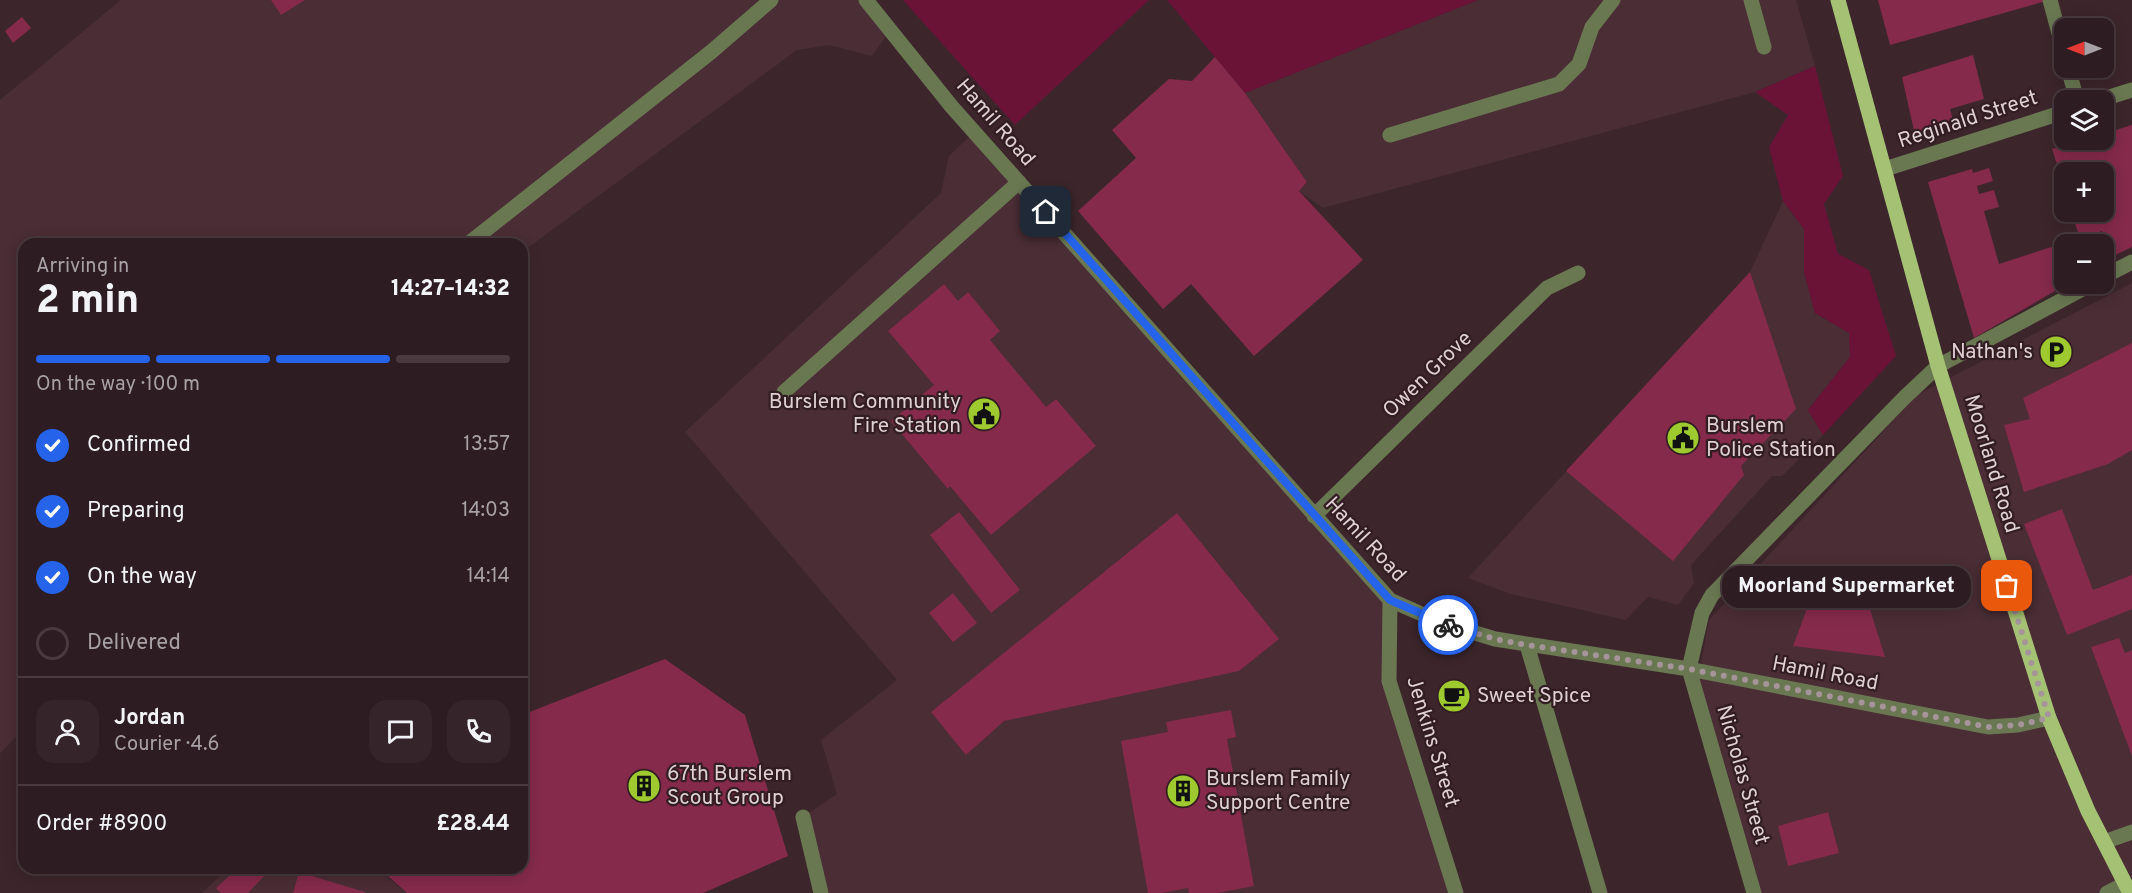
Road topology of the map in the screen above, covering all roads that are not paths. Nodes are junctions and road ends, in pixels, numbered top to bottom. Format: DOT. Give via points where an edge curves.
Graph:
graph roads {
  1 [pos="771,0"];
  2 [pos="866,0"];
  3 [pos="1612,0"];
  4 [pos="1751,0"];
  5 [pos="1838,0"];
  6 [pos="2050,0"];
  7 [pos="2055,18"];
  8 [pos="1764,47"];
  9 [pos="2132,90"];
  10 [pos="2114,96"];
  11 [pos="2054,115"];
  12 [pos="1390,135"];
  13 [pos="1885,169"];
  14 [pos="1019,182"];
  15 [pos="476,238"];
  16 [pos="2132,262"];
  17 [pos="2114,271"];
  18 [pos="1578,273"];
  19 [pos="2073,294"];
  20 [pos="1938,366"];
  21 [pos="784,392"];
  22 [pos="1314,516"];
  23 [pos="1390,600"];
  24 [pos="1527,645"];
  25 [pos="1689,669"];
  26 [pos="2049,718"];
  27 [pos="803,817"];
  28 [pos="2132,832"];
  29 [pos="2104,842"];
  30 [pos="2127,889"];
  31 [pos="821,893"];
  32 [pos="1455,893"];
  33 [pos="1600,893"];
  34 [pos="1754,893"];
  35 [pos="2108,893"];
  1 -- 15 [label="street" via="693,67"];
  2 -- 14 [label="street, Hamil Road" via="952,107"];
  3 -- 12 [label="street" via="1592,27 1579,64 1559,84"];
  4 -- 8 [label="street"];
  5 -- 13 [label="main road, Moorland Road"];
  6 -- 7 [label="street"];
  9 -- 10 [label="street"];
  11 -- 13 [label="street, Reginald Street"];
  13 -- 20 [label="main road, Moorland Road"];
  14 -- 21 [label="street"];
  14 -- 22 [label="street, Hamil Road"];
  16 -- 17 [label="street"];
  18 -- 22 [label="street, Owen Grove" via="1547,288"];
  19 -- 20 [label="street"];
  20 -- 25 [label="street" via="1712,595 1702,613"];
  20 -- 26 [label="main road, Moorland Road"];
  22 -- 23 [label="street, Hamil Road"];
  23 -- 24 [label="street, Hamil Road" via="1442,623"];
  23 -- 32 [label="street, Jenkins Street" via="1389,681"];
  24 -- 25 [label="street, Hamil Road"];
  24 -- 33 [label="street"];
  25 -- 26 [label="street, Hamil Road" via="1988,727"];
  25 -- 34 [label="street, Nicholas Street"];
  26 -- 29 [label="main road, Moorland Road"];
  27 -- 31 [label="street"];
  28 -- 29 [label="street"];
  29 -- 30 [label="main road, Moorland Road"];
  30 -- 35 [label="street"];
}
